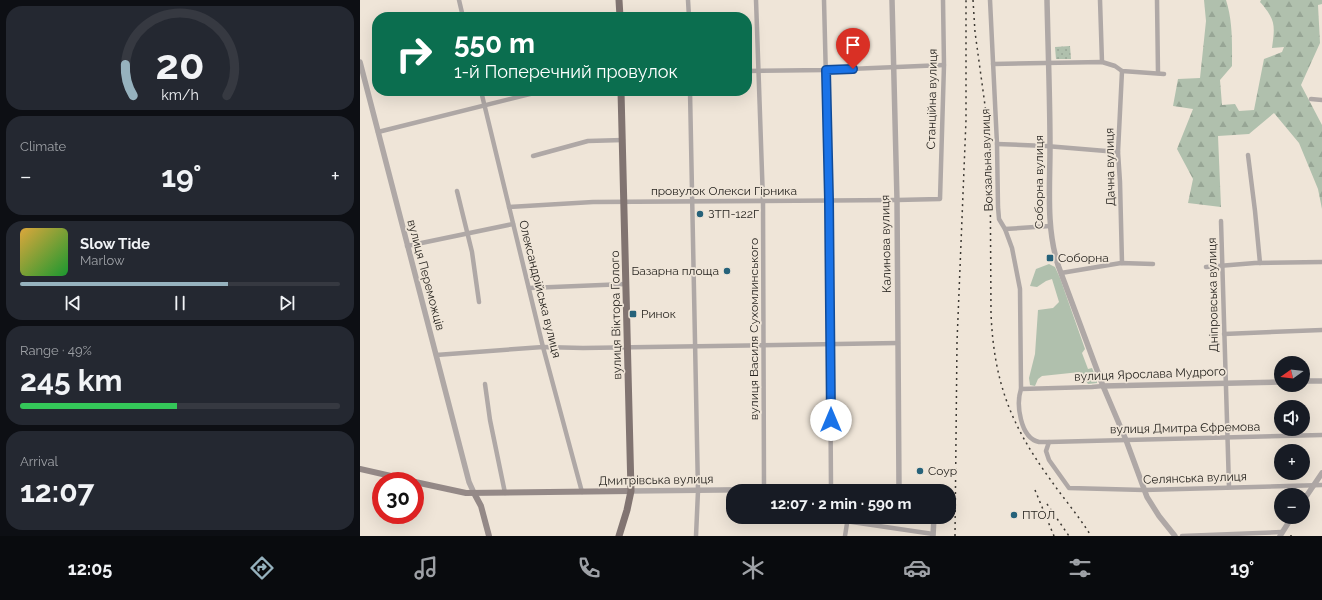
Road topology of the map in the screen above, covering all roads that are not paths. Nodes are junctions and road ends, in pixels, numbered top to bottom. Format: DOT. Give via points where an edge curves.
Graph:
graph roads {
  1 [pos="459,0"];
  2 [pos="620,0"];
  3 [pos="688,0"];
  4 [pos="756,0"];
  5 [pos="824,0"];
  6 [pos="892,0"];
  7 [pos="944,0"];
  8 [pos="990,0"];
  9 [pos="1047,0"];
  10 [pos="1100,0"];
  11 [pos="1157,0"];
  12 [pos="462,12"];
  13 [pos="620,12"];
  14 [pos="689,12"];
  15 [pos="360,62"];
  16 [pos="1102,62"];
  17 [pos="1049,63"];
  18 [pos="993,64"];
  19 [pos="944,65"];
  20 [pos="894,68"];
  21 [pos="758,70"];
  22 [pos="826,70"];
  23 [pos="752,71"];
  24 [pos="1122,71"];
  25 [pos="1158,74"];
  26 [pos="1164,74"];
  27 [pos="482,96"];
  28 [pos="521,96"];
  29 [pos="622,96"];
  30 [pos="690,96"];
  31 [pos="1311,99"];
  32 [pos="1322,100"];
  33 [pos="484,105"];
  34 [pos="378,132"];
  35 [pos="623,140"];
  36 [pos="997,144"];
  37 [pos="1050,146"];
  38 [pos="1118,152"];
  39 [pos="1248,155"];
  40 [pos="534,156"];
  41 [pos="457,191"];
  42 [pos="940,199"];
  43 [pos="829,200"];
  44 [pos="897,200"];
  45 [pos="693,201"];
  46 [pos="763,201"];
  47 [pos="624,202"];
  48 [pos="509,207"];
  49 [pos="1221,221"];
  50 [pos="513,224"];
  51 [pos="1050,226"];
  52 [pos="1006,229"];
  53 [pos="467,234"];
  54 [pos="408,246"];
  55 [pos="1322,262"];
  56 [pos="1122,263"];
  57 [pos="1260,263"];
  58 [pos="1153,264"];
  59 [pos="1222,266"];
  60 [pos="1206,267"];
  61 [pos="1061,274"];
  62 [pos="626,284"];
  63 [pos="529,288"];
  64 [pos="479,302"];
  65 [pos="1322,330"];
  66 [pos="1224,334"];
  67 [pos="898,343"];
  68 [pos="830,344"];
  69 [pos="764,345"];
  70 [pos="696,346"];
  71 [pos="543,347"];
  72 [pos="627,348"];
  73 [pos="436,355"];
  74 [pos="1310,381"];
  75 [pos="1322,381"];
  76 [pos="1274,382"];
  77 [pos="1225,383"];
  78 [pos="485,384"];
  79 [pos="1103,386"];
  80 [pos="1021,389"];
  81 [pos="1322,435"];
  82 [pos="1228,437"];
  83 [pos="1126,440"];
  84 [pos="1049,442"];
  85 [pos="360,469"];
  86 [pos="374,472"];
  87 [pos="1322,473"];
  88 [pos="424,483"];
  89 [pos="764,484"];
  90 [pos="831,484"];
  91 [pos="899,484"];
  92 [pos="1314,485"];
  93 [pos="1322,485"];
  94 [pos="1229,487"];
  95 [pos="1144,490"];
  96 [pos="631,491"];
  97 [pos="698,491"];
  98 [pos="726,491"];
  99 [pos="1310,491"];
  100 [pos="582,492"];
  101 [pos="474,493"];
  102 [pos="505,493"];
  103 [pos="847,524"];
  104 [pos="871,524"];
  105 [pos="934,524"];
  106 [pos="1287,524"];
  107 [pos="1281,534"];
  108 [pos="933,535"];
  109 [pos="489,536"];
  110 [pos="619,536"];
  111 [pos="696,536"];
  112 [pos="845,536"];
  113 [pos="1175,536"];
  114 [pos="1182,536"];
  1 -- 12 [label="street"];
  2 -- 13 [label="main road"];
  3 -- 14 [label="street"];
  4 -- 21 [label="street, вулиця Василя Сухомлинського"];
  5 -- 22 [label="street"];
  6 -- 20 [label="street, Калинова вулиця"];
  7 -- 19 [label="street, Станційна вулиця"];
  8 -- 18 [label="street, Вокзальна вулиця"];
  9 -- 17 [label="street, Соборна вулиця"];
  10 -- 16 [label="street"];
  11 -- 25 [label="street"];
  15 -- 34 [label="street, вулиця Переможців"];
  16 -- 17 [label="street"];
  16 -- 24 [label="street"];
  17 -- 18 [label="street"];
  17 -- 37 [label="street, Соборна вулиця"];
  18 -- 36 [label="street, Вокзальна вулиця"];
  19 -- 20 [label="street"];
  19 -- 42 [label="street, Станційна вулиця"];
  20 -- 22 [label="street"];
  20 -- 44 [label="street, Калинова вулиця"];
  21 -- 22 [label="street"];
  21 -- 23 [label="street"];
  21 -- 46 [label="street, вулиця Василя Сухомлинського"];
  22 -- 43 [label="street"];
  24 -- 25 [label="street"];
  24 -- 38 [label="street, Дачна вулиця"];
  25 -- 26 [label="street"];
  27 -- 33 [label="street, Олександрійська вулиця"];
  28 -- 33 [label="street"];
  29 -- 35 [label="main road, вулиця Віктора Голого"];
  30 -- 45 [label="street"];
  31 -- 32 [label="street"];
  33 -- 34 [label="street"];
  33 -- 48 [label="street, Олександрійська вулиця"];
  34 -- 54 [label="street, вулиця Переможців"];
  35 -- 40 [label="street" via="588,141"];
  35 -- 47 [label="main road, вулиця Віктора Голого"];
  36 -- 37 [label="street"];
  36 -- 52 [label="street, Вокзальна вулиця" via="999,219"];
  37 -- 38 [label="street"];
  37 -- 51 [label="street, Соборна вулиця"];
  38 -- 56 [label="street, Дачна вулиця"];
  39 -- 57 [label="street"];
  41 -- 53 [label="street"];
  42 -- 44 [label="street, провулок Олекси Гірника"];
  43 -- 44 [label="street, провулок Олекси Гірника"];
  43 -- 46 [label="street, провулок Олекси Гірника"];
  43 -- 68 [label="street"];
  44 -- 67 [label="street, Калинова вулиця"];
  45 -- 46 [label="street, провулок Олекси Гірника"];
  45 -- 47 [label="street, провулок Олекси Гірника"];
  45 -- 70 [label="street"];
  46 -- 69 [label="street, вулиця Василя Сухомлинського"];
  47 -- 48 [label="street, провулок Олекси Гірника"];
  47 -- 62 [label="main road, вулиця Віктора Голого"];
  48 -- 50 [label="street, Олександрійська вулиця"];
  49 -- 59 [label="street, Дніпровська вулиця"];
  50 -- 53 [label="street"];
  50 -- 63 [label="street, Олександрійська вулиця"];
  51 -- 52 [label="street"];
  51 -- 61 [label="street, Соборна вулиця"];
  52 -- 80 [label="street, Вокзальна вулиця" via="1020,289"];
  53 -- 54 [label="street"];
  53 -- 64 [label="street"];
  54 -- 73 [label="street, вулиця Переможців"];
  55 -- 57 [label="street"];
  56 -- 58 [label="street"];
  56 -- 61 [label="street"];
  57 -- 59 [label="street"];
  59 -- 60 [label="street"];
  59 -- 66 [label="street, Дніпровська вулиця"];
  61 -- 79 [label="street, Соборна вулиця"];
  62 -- 63 [label="street"];
  62 -- 72 [label="main road, вулиця Віктора Голого"];
  63 -- 71 [label="street, Олександрійська вулиця"];
  65 -- 66 [label="street"];
  66 -- 77 [label="street, Дніпровська вулиця"];
  67 -- 68 [label="street"];
  67 -- 91 [label="street, Калинова вулиця"];
  68 -- 69 [label="street"];
  68 -- 90 [label="street"];
  69 -- 70 [label="street"];
  69 -- 89 [label="street, вулиця Василя Сухомлинського"];
  70 -- 72 [label="street"];
  70 -- 97 [label="street"];
  71 -- 72 [label="street"];
  71 -- 73 [label="street"];
  71 -- 100 [label="street, Олександрійська вулиця"];
  72 -- 96 [label="main road, вулиця Віктора Голого"];
  73 -- 101 [label="street, вулиця Переможців"];
  74 -- 75 [label="street"];
  76 -- 77 [label="street, вулиця Ярослава Мудрого"];
  77 -- 79 [label="street, вулиця Ярослава Мудрого"];
  77 -- 82 [label="street, Дніпровська вулиця"];
  78 -- 102 [label="street"];
  79 -- 80 [label="street, вулиця Ярослава Мудрого"];
  79 -- 83 [label="street, Соборна вулиця"];
  80 -- 84 [label="street, вулиця Дмитра Єфремова" via="1019,411 1026,433 1039,442"];
  81 -- 82 [label="street, вулиця Дмитра Єфремова"];
  82 -- 83 [label="street, вулиця Дмитра Єфремова"];
  82 -- 94 [label="street, Дніпровська вулиця"];
  83 -- 84 [label="street, вулиця Дмитра Єфремова"];
  83 -- 95 [label="street, Соборна вулиця"];
  84 -- 95 [label="street, Селянська вулиця" via="1046,451 1049,460 1069,488"];
  85 -- 86 [label="main road, Дмитрівська вулиця"];
  87 -- 92 [label="street"];
  88 -- 101 [label="main road, Дмитрівська вулиця"];
  92 -- 93 [label="street, Селянська вулиця"];
  92 -- 94 [label="street, Селянська вулиця"];
  92 -- 99 [label="street"];
  94 -- 95 [label="street, Селянська вулиця"];
  95 -- 113 [label="street, Соборна вулиця" via="1153,509"];
  96 -- 97 [label="street, Дмитрівська вулиця"];
  96 -- 100 [label="main road, Дмитрівська вулиця"];
  96 -- 110 [label="main road, вулиця Віктора Голого"];
  97 -- 98 [label="street, Дмитрівська вулиця"];
  97 -- 111 [label="street"];
  100 -- 102 [label="main road, Дмитрівська вулиця"];
  101 -- 102 [label="main road, Дмитрівська вулиця"];
  101 -- 109 [label="main road" via="481,506"];
  103 -- 112 [label="street"];
  104 -- 108 [label="street"];
  105 -- 108 [label="street"];
  106 -- 107 [label="street"];
  107 -- 114 [label="street"];
}
